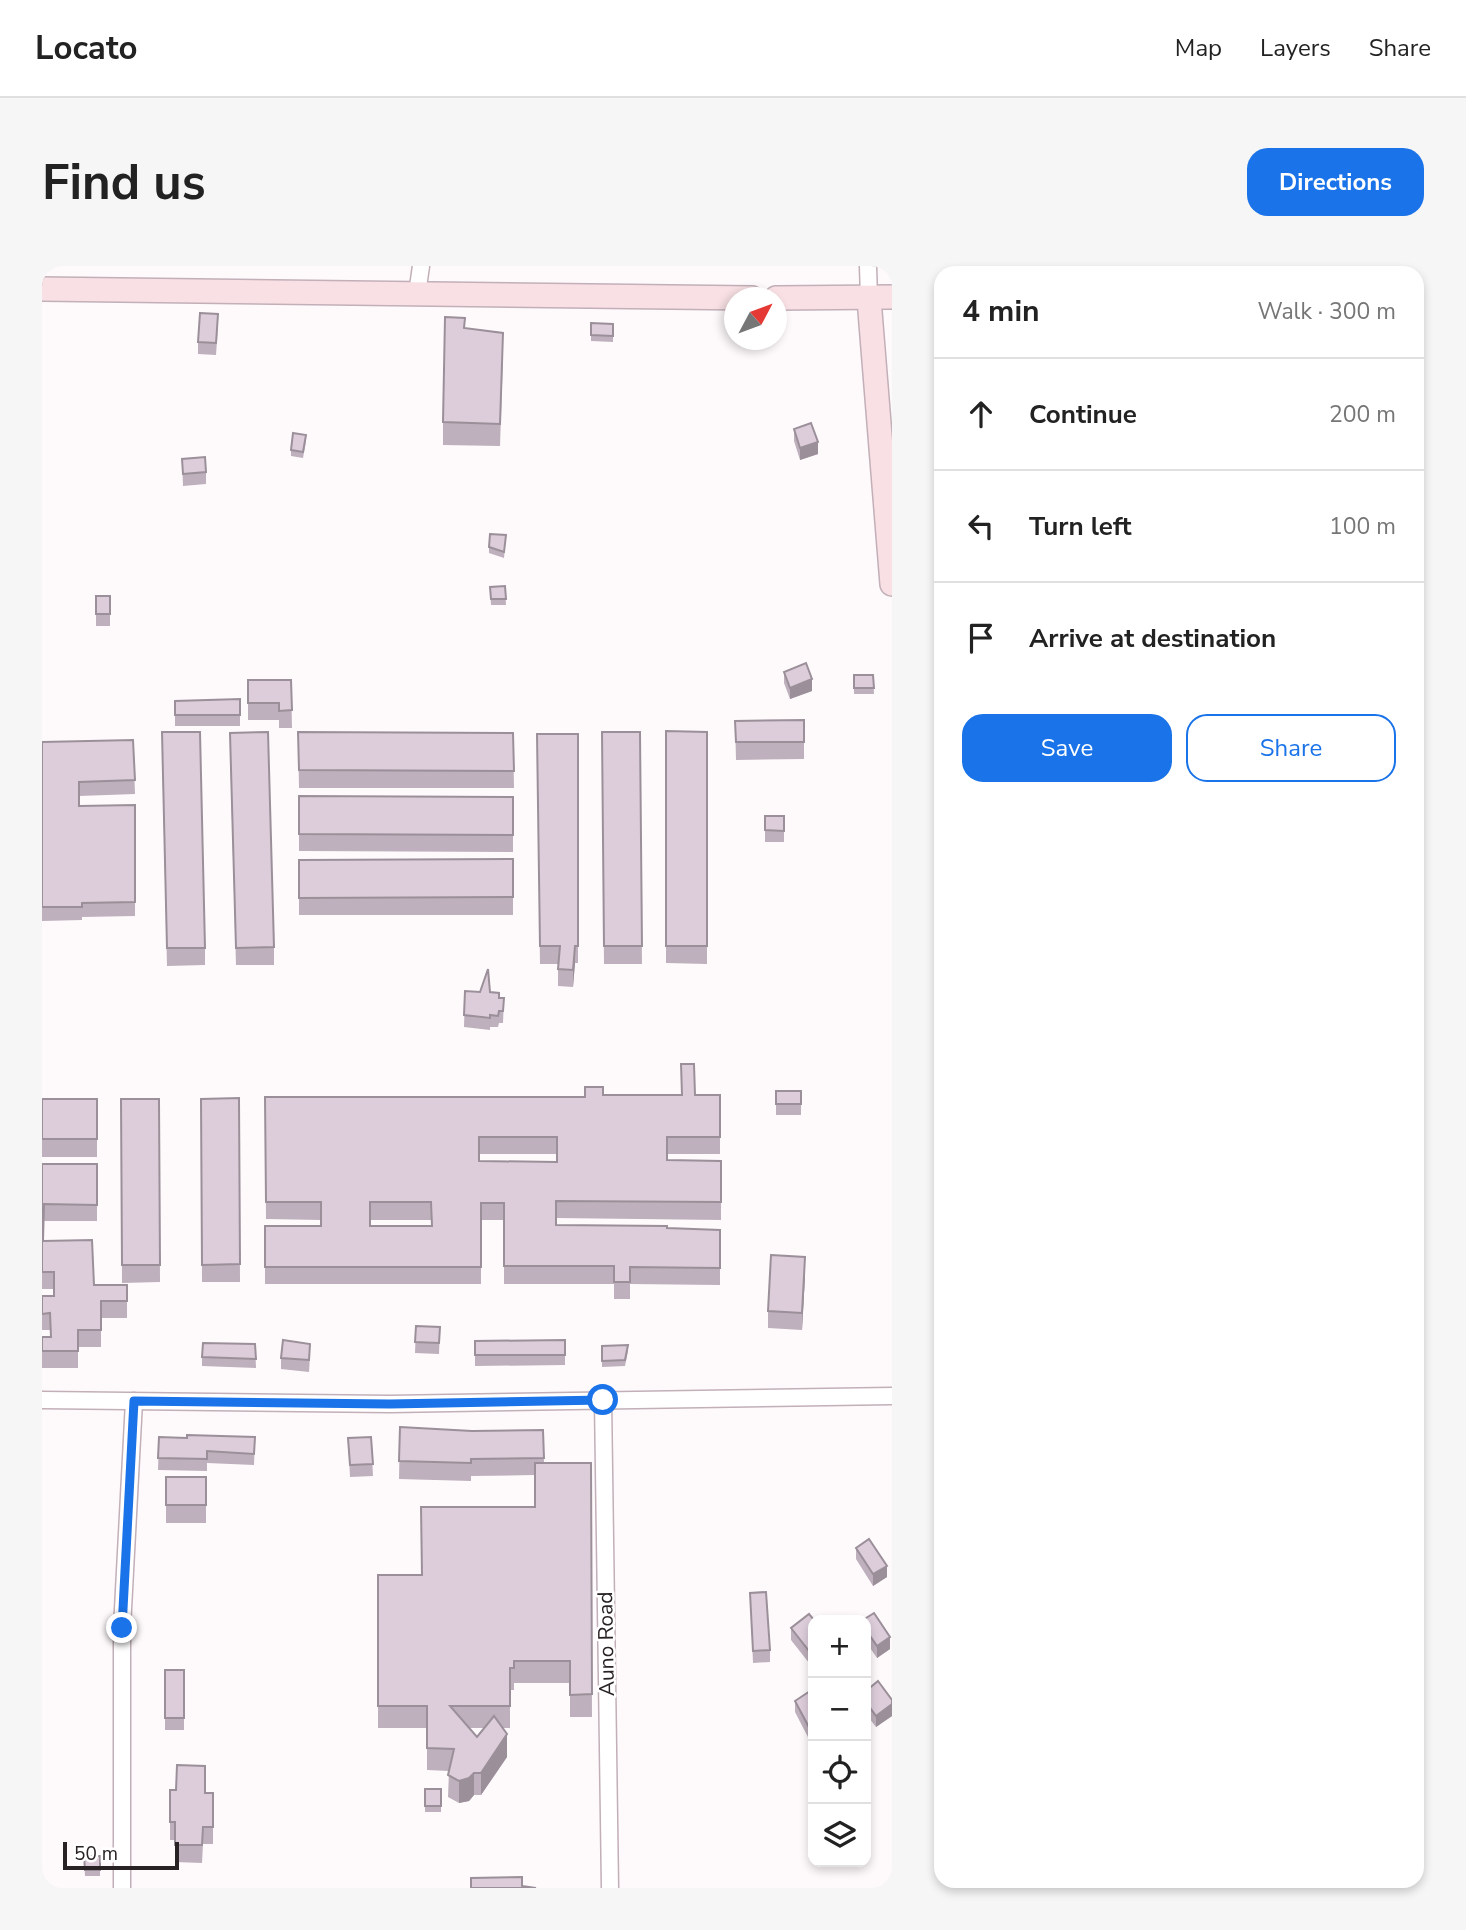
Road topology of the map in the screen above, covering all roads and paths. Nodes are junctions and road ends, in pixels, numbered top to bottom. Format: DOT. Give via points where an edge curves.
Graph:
graph roads {
  1 [pos="421,266"];
  2 [pos="868,266"];
  3 [pos="42,289"];
  4 [pos="417,294"];
  5 [pos="724,298"];
  6 [pos="787,298"];
  7 [pos="881,298"];
  8 [pos="892,584"];
  9 [pos="892,1396"];
  10 [pos="42,1400"];
  11 [pos="603,1400"];
  12 [pos="134,1401"];
  13 [pos="122,1888"];
  14 [pos="610,1888"];
  1 -- 4 [label="street"];
  2 -- 7 [label="street"];
  3 -- 4 [label="street"];
  4 -- 5 [label="street"];
  6 -- 7 [label="street"];
  7 -- 8 [label="street"];
  9 -- 11 [label="street"];
  10 -- 12 [label="street"];
  11 -- 12 [label="street" via="390,1404"];
  11 -- 14 [label="street, Auno Road"];
  12 -- 13 [label="street" via="122,1628"];
}
